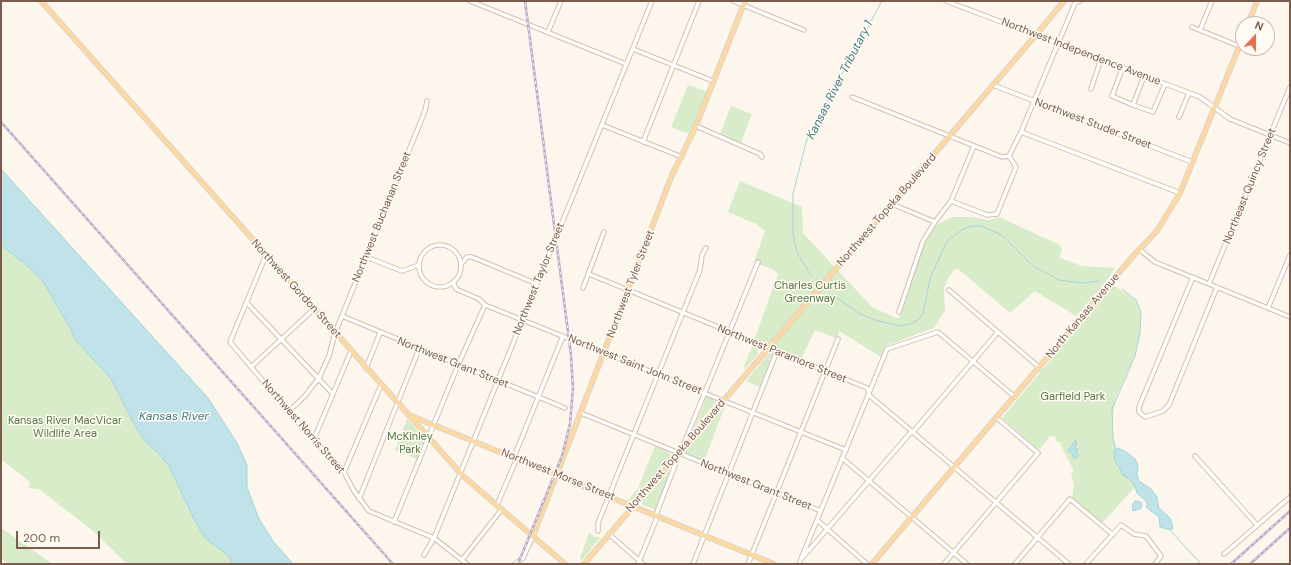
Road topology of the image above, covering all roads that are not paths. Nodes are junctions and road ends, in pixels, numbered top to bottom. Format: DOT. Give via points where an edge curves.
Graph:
graph roads {
  1 [pos="41,1"];
  2 [pos="470,1"];
  3 [pos="561,1"];
  4 [pos="652,1"];
  5 [pos="699,1"];
  6 [pos="733,1"];
  7 [pos="946,1"];
  8 [pos="1064,1"];
  9 [pos="1080,1"];
  10 [pos="1212,1"];
  11 [pos="1257,1"];
  12 [pos="744,3"];
  13 [pos="1251,16"];
  14 [pos="1192,27"];
  15 [pos="804,30"];
  16 [pos="1200,30"];
  17 [pos="548,32"];
  18 [pos="1036,35"];
  19 [pos="1057,43"];
  20 [pos="1235,44"];
  21 [pos="632,49"];
  22 [pos="1235,56"];
  23 [pos="1101,60"];
  24 [pos="626,64"];
  25 [pos="673,65"];
  26 [pos="1123,68"];
  27 [pos="1144,76"];
  28 [pos="713,81"];
  29 [pos="1165,84"];
  30 [pos="993,85"];
  31 [pos="1290,87"];
  32 [pos="1091,89"];
  33 [pos="1189,93"];
  34 [pos="852,97"];
  35 [pos="427,101"];
  36 [pos="1034,101"];
  37 [pos="1133,105"];
  38 [pos="1214,107"];
  39 [pos="1179,117"];
  40 [pos="602,125"];
  41 [pos="696,126"];
  42 [pos="1021,132"];
  43 [pos="1270,135"];
  44 [pos="950,136"];
  45 [pos="643,142"];
  46 [pos="1290,143"];
  47 [pos="974,146"];
  48 [pos="762,156"];
  49 [pos="1009,156"];
  50 [pos="682,157"];
  51 [pos="1192,162"];
  52 [pos="1180,193"];
  53 [pos="951,201"];
  54 [pos="892,204"];
  55 [pos="935,222"];
  56 [pos="604,232"];
  57 [pos="706,248"];
  58 [pos="1140,250"];
  59 [pos="266,255"];
  60 [pos="1290,255"];
  61 [pos="366,257"];
  62 [pos="758,262"];
  63 [pos="461,264"];
  64 [pos="419,265"];
  65 [pos="589,274"];
  66 [pos="1193,277"];
  67 [pos="453,282"];
  68 [pos="537,284"];
  69 [pos="1209,284"];
  70 [pos="1217,287"];
  71 [pos="583,288"];
  72 [pos="949,290"];
  73 [pos="628,291"];
  74 [pos="246,302"];
  75 [pos="485,305"];
  76 [pos="1268,308"];
  77 [pos="314,309"];
  78 [pos="899,312"];
  79 [pos="682,313"];
  80 [pos="342,316"];
  81 [pos="1290,317"];
  82 [pos="522,320"];
  83 [pos="729,332"];
  84 [pos="998,332"];
  85 [pos="335,333"];
  86 [pos="380,333"];
  87 [pos="563,336"];
  88 [pos="282,339"];
  89 [pos="838,339"];
  90 [pos="768,348"];
  91 [pos="419,349"];
  92 [pos="351,351"];
  93 [pos="604,353"];
  94 [pos="775,356"];
  95 [pos="973,362"];
  96 [pos="458,365"];
  97 [pos="251,367"];
  98 [pos="366,368"];
  99 [pos="1040,368"];
  100 [pos="825,371"];
  101 [pos="657,374"];
  102 [pos="319,378"];
  103 [pos="498,380"];
  104 [pos="381,384"];
  105 [pos="869,392"];
  106 [pos="705,393"];
  107 [pos="333,394"];
  108 [pos="539,397"];
  109 [pos="1015,397"];
  110 [pos="723,401"];
  111 [pos="397,403"];
  112 [pos="565,408"];
  113 [pos="289,411"];
  114 [pos="580,413"];
  115 [pos="752,413"];
  116 [pos="408,414"];
  117 [pos="998,418"];
  118 [pos="434,425"];
  119 [pos="912,431"];
  120 [pos="801,432"];
  121 [pos="633,435"];
  122 [pos="428,438"];
  123 [pos="314,439"];
  124 [pos="473,440"];
  125 [pos="682,449"];
  126 [pos="846,450"];
  127 [pos="677,455"];
  128 [pos="1195,456"];
  129 [pos="516,457"];
  130 [pos="842,458"];
  131 [pos="954,467"];
  132 [pos="344,472"];
  133 [pos="460,473"];
  134 [pos="728,474"];
  135 [pos="557,475"];
  136 [pos="870,481"];
  137 [pos="776,493"];
  138 [pos="609,495"];
  139 [pos="1290,497"];
  140 [pos="360,499"];
  141 [pos="996,503"];
  142 [pos="497,505"];
  143 [pos="633,506"];
  144 [pos="502,509"];
  145 [pos="821,511"];
  146 [pos="656,516"];
  147 [pos="912,517"];
  148 [pos="816,520"];
  149 [pos="394,522"];
  150 [pos="1257,525"];
  151 [pos="827,530"];
  152 [pos="598,531"];
  153 [pos="609,534"];
  154 [pos="1112,534"];
  155 [pos="533,536"];
  156 [pos="705,536"];
  157 [pos="434,538"];
  158 [pos="1038,538"];
  159 [pos="954,552"];
  160 [pos="1224,554"];
  161 [pos="424,555"];
  162 [pos="752,555"];
  163 [pos="801,559"];
  164 [pos="462,560"];
  165 [pos="640,563"];
  166 [pos="467,564"];
  167 [pos="515,564"];
  168 [pos="565,564"];
  169 [pos="584,564"];
  170 [pos="693,564"];
  171 [pos="748,564"];
  172 [pos="774,564"];
  173 [pos="799,564"];
  174 [pos="868,564"];
  175 [pos="872,564"];
  176 [pos="944,564"];
  177 [pos="967,564"];
  178 [pos="1015,564"];
  179 [pos="1069,564"];
  180 [pos="1086,564"];
  181 [pos="1155,564"];
  1 -- 59 [label="main road, Northwest Gordon Street"];
  2 -- 17 [label="street"];
  3 -- 17 [label="street"];
  4 -- 21 [label="street, Northwest Taylor Street"];
  5 -- 25 [label="street"];
  6 -- 12 [label="street"];
  7 -- 18 [label="street, Northwest Independence Avenue"];
  8 -- 18 [label="main road, Northwest Topeka Boulevard"];
  9 -- 19 [label="street" via="1074,3"];
  10 -- 16 [label="street"];
  11 -- 13 [label="main road"];
  12 -- 15 [label="street"];
  12 -- 28 [label="main road, Northwest Tyler Street"];
  14 -- 16 [label="street"];
  16 -- 20 [label="street"];
  17 -- 24 [label="street"];
  18 -- 19 [label="street, Northwest Independence Avenue"];
  18 -- 30 [label="main road, Northwest Topeka Boulevard"];
  19 -- 23 [label="street, Northwest Independence Avenue"];
  19 -- 36 [label="street"];
  21 -- 24 [label="street, Northwest Taylor Street"];
  21 -- 25 [label="street"];
  22 -- 38 [label="main road, North Kansas Avenue"];
  23 -- 26 [label="street, Northwest Independence Avenue"];
  23 -- 32 [label="street"];
  24 -- 40 [label="street, Northwest Taylor Street"];
  25 -- 28 [label="street"];
  25 -- 45 [label="street"];
  26 -- 27 [label="street, Northwest Independence Avenue"];
  26 -- 37 [label="street" via="1112,96"];
  27 -- 29 [label="street, Northwest Independence Avenue"];
  27 -- 37 [label="street"];
  28 -- 41 [label="main road, Northwest Tyler Street"];
  29 -- 33 [label="street, Northwest Independence Avenue"];
  29 -- 37 [label="street" via="1153,112"];
  30 -- 36 [label="street, Northwest Studer Street"];
  30 -- 44 [label="main road, Northwest Topeka Boulevard"];
  31 -- 43 [label="street, Northeast Quincy Street"];
  33 -- 38 [label="street, Northwest Independence Avenue" via="1203,98"];
  33 -- 39 [label="street"];
  34 -- 44 [label="street"];
  35 -- 61 [label="street, Northwest Buchanan Street"];
  36 -- 42 [label="street"];
  36 -- 51 [label="street, Northwest Studer Street"];
  38 -- 43 [label="street, Northwest Independence Avenue" via="1230,119"];
  38 -- 51 [label="main road, North Kansas Avenue"];
  40 -- 45 [label="street"];
  40 -- 68 [label="street, Northwest Taylor Street"];
  41 -- 48 [label="street"];
  41 -- 50 [label="main road, Northwest Tyler Street"];
  42 -- 49 [label="street"];
  42 -- 52 [label="street"];
  43 -- 46 [label="street, Northwest Independence Avenue"];
  43 -- 69 [label="street, Northeast Quincy Street"];
  44 -- 47 [label="street"];
  44 -- 54 [label="main road, Northwest Topeka Boulevard"];
  45 -- 50 [label="street"];
  47 -- 49 [label="street" via="1002,157"];
  47 -- 53 [label="street"];
  49 -- 53 [label="street" via="1016,168 997,214 987,215"];
  50 -- 73 [label="main road, Northwest Tyler Street" via="672,175"];
  51 -- 52 [label="main road, North Kansas Avenue"];
  52 -- 58 [label="main road, North Kansas Avenue" via="1157,231"];
  53 -- 55 [label="street"];
  54 -- 55 [label="street"];
  54 -- 90 [label="main road, Northwest Topeka Boulevard"];
  55 -- 78 [label="street" via="920,248"];
  56 -- 65 [label="street"];
  57 -- 79 [label="street"];
  58 -- 66 [label="street" via="1151,260"];
  58 -- 99 [label="main road, North Kansas Avenue"];
  59 -- 74 [label="street"];
  59 -- 77 [label="main road, Northwest Gordon Street"];
  60 -- 76 [label="street"];
  61 -- 64 [label="street" via="402,271"];
  61 -- 80 [label="street, Northwest Buchanan Street"];
  62 -- 83 [label="street"];
  63 -- 64 [label="street" via="454,251 438,246 425,252"];
  63 -- 67 [label="street" via="460,273"];
  63 -- 68 [label="street" via="472,257"];
  64 -- 67 [label="street" via="422,277 430,285 442,287"];
  65 -- 71 [label="street"];
  65 -- 73 [label="street, Northwest Paramore Street"];
  66 -- 69 [label="street"];
  66 -- 70 [label="street" via="1139,410 1142,416 1147,418 1167,408"];
  67 -- 75 [label="street, Northwest Saint John Street" via="456,290 479,299"];
  68 -- 82 [label="street, Northwest Taylor Street"];
  69 -- 70 [label="street"];
  70 -- 76 [label="street"];
  72 -- 84 [label="street"];
  73 -- 79 [label="street, Northwest Paramore Street"];
  73 -- 93 [label="main road, Northwest Tyler Street"];
  74 -- 88 [label="street"];
  74 -- 97 [label="street, Northwest Norris Street" via="230,341"];
  75 -- 82 [label="street, Northwest Saint John Street"];
  75 -- 96 [label="street"];
  76 -- 81 [label="street"];
  77 -- 85 [label="main road, Northwest Gordon Street"];
  77 -- 88 [label="street"];
  79 -- 83 [label="street, Northwest Paramore Street"];
  79 -- 101 [label="street"];
  80 -- 85 [label="street, Northwest Buchanan Street"];
  80 -- 86 [label="street, Northwest Grant Street"];
  82 -- 87 [label="street, Northwest Saint John Street"];
  82 -- 103 [label="street, Northwest Taylor Street"];
  83 -- 90 [label="street, Northwest Paramore Street"];
  83 -- 106 [label="street"];
  84 -- 95 [label="street"];
  84 -- 99 [label="street"];
  85 -- 92 [label="main road, Northwest Gordon Street"];
  85 -- 102 [label="street, Northwest Buchanan Street" via="329,356"];
  86 -- 91 [label="street, Northwest Grant Street"];
  86 -- 98 [label="street"];
  87 -- 93 [label="street, Northwest Saint John Street"];
  87 -- 108 [label="street"];
  88 -- 97 [label="street"];
  88 -- 102 [label="street"];
  89 -- 100 [label="street"];
  90 -- 100 [label="street, Northwest Paramore Street"];
  90 -- 110 [label="main road, Northwest Topeka Boulevard"];
  91 -- 96 [label="street, Northwest Grant Street"];
  91 -- 111 [label="street"];
  92 -- 98 [label="main road, Northwest Gordon Street"];
  92 -- 107 [label="street"];
  93 -- 101 [label="street, Northwest Saint John Street"];
  93 -- 114 [label="main road, Northwest Tyler Street"];
  94 -- 115 [label="street"];
  95 -- 105 [label="street" via="935,332 886,349"];
  95 -- 109 [label="street"];
  95 -- 119 [label="street"];
  96 -- 103 [label="street, Northwest Grant Street"];
  96 -- 118 [label="street"];
  97 -- 113 [label="street, Northwest Norris Street"];
  98 -- 104 [label="main road, Northwest Gordon Street"];
  99 -- 109 [label="main road, North Kansas Avenue"];
  100 -- 105 [label="street, Northwest Paramore Street" via="867,388"];
  100 -- 120 [label="street"];
  101 -- 106 [label="street, Northwest Saint John Street"];
  101 -- 121 [label="street"];
  102 -- 107 [label="street"];
  102 -- 113 [label="street, Northwest Buchanan Street"];
  103 -- 108 [label="street, Northwest Grant Street"];
  103 -- 124 [label="street, Northwest Taylor Street"];
  104 -- 111 [label="main road, Northwest Gordon Street"];
  104 -- 132 [label="street"];
  105 -- 119 [label="street, Northwest Paramore Street" via="870,396"];
  105 -- 126 [label="street"];
  106 -- 110 [label="street, Northwest Saint John Street"];
  106 -- 125 [label="street"];
  107 -- 123 [label="street"];
  108 -- 112 [label="street, Northwest Grant Street"];
  108 -- 129 [label="street"];
  109 -- 117 [label="main road, North Kansas Avenue"];
  110 -- 115 [label="street, Northwest Saint John Street"];
  110 -- 125 [label="main road, Northwest Topeka Boulevard"];
  111 -- 116 [label="main road, Northwest Gordon Street"];
  111 -- 140 [label="street"];
  113 -- 123 [label="street, Northwest Norris Street"];
  114 -- 121 [label="street, Northwest Grant Street"];
  114 -- 135 [label="main road, Northwest Tyler Street"];
  115 -- 120 [label="street, Northwest Saint John Street"];
  115 -- 134 [label="street"];
  116 -- 118 [label="main road, Northwest Morse Street"];
  116 -- 122 [label="main road, Northwest Gordon Street"];
  117 -- 131 [label="main road, North Kansas Avenue"];
  117 -- 141 [label="street" via="1038,453"];
  118 -- 122 [label="street"];
  118 -- 124 [label="main road, Northwest Morse Street"];
  119 -- 131 [label="street, Northwest Paramore Street"];
  119 -- 136 [label="street"];
  120 -- 126 [label="street, Northwest Saint John Street"];
  120 -- 137 [label="street"];
  121 -- 127 [label="street, Northwest Grant Street"];
  121 -- 138 [label="street"];
  122 -- 133 [label="main road, Northwest Gordon Street"];
  122 -- 149 [label="street"];
  123 -- 132 [label="street, Northwest Norris Street"];
  124 -- 129 [label="main road, Northwest Morse Street"];
  124 -- 133 [label="street, Northwest Taylor Street"];
  125 -- 127 [label="main road, Northwest Topeka Boulevard"];
  126 -- 130 [label="street"];
  127 -- 134 [label="street, Northwest Grant Street"];
  127 -- 143 [label="main road, Northwest Topeka Boulevard"];
  127 -- 146 [label="street"];
  128 -- 150 [label="street"];
  129 -- 135 [label="main road, Northwest Morse Street"];
  129 -- 142 [label="street"];
  130 -- 136 [label="street"];
  130 -- 145 [label="street"];
  131 -- 141 [label="street, Northwest Paramore Street"];
  131 -- 147 [label="main road, North Kansas Avenue"];
  132 -- 140 [label="street, Northwest Norris Street"];
  133 -- 142 [label="main road, Northwest Gordon Street"];
  133 -- 157 [label="street, Northwest Taylor Street"];
  134 -- 137 [label="street, Northwest Grant Street"];
  134 -- 156 [label="street"];
  135 -- 138 [label="main road, Northwest Morse Street"];
  135 -- 155 [label="main road, Northwest Tyler Street"];
  136 -- 147 [label="street"];
  136 -- 151 [label="street"];
  137 -- 145 [label="street, Northwest Grant Street"];
  137 -- 162 [label="street"];
  138 -- 143 [label="main road, Northwest Morse Street"];
  138 -- 152 [label="street" via="598,523"];
  139 -- 150 [label="street"];
  140 -- 149 [label="street, Northwest Norris Street" via="369,511"];
  141 -- 158 [label="street, Northwest Paramore Street"];
  141 -- 159 [label="street"];
  142 -- 144 [label="main road, Northwest Gordon Street"];
  143 -- 146 [label="main road, Northwest Morse Street"];
  143 -- 153 [label="main road, Northwest Topeka Boulevard"];
  144 -- 155 [label="main road, Northwest Gordon Street"];
  144 -- 164 [label="street"];
  145 -- 148 [label="street"];
  146 -- 156 [label="main road, Northwest Morse Street"];
  146 -- 165 [label="street"];
  147 -- 159 [label="street"];
  147 -- 175 [label="main road, North Kansas Avenue"];
  148 -- 151 [label="street, Northwest Grant Street"];
  148 -- 163 [label="street"];
  149 -- 157 [label="street, Northwest Norris Street"];
  150 -- 160 [label="street"];
  151 -- 163 [label="street"];
  151 -- 174 [label="street, Northwest Grant Street"];
  153 -- 165 [label="street"];
  153 -- 169 [label="main road, Northwest Topeka Boulevard"];
  154 -- 158 [label="street" via="1070,499"];
  154 -- 180 [label="street"];
  154 -- 181 [label="street" via="1123,526 1134,534 1146,536 1161,556"];
  155 -- 167 [label="street, Northwest Tyler Street" via="524,556"];
  155 -- 168 [label="main road, Northwest Gordon Street"];
  156 -- 162 [label="main road, Northwest Morse Street"];
  156 -- 170 [label="street"];
  157 -- 161 [label="street, Northwest Taylor Street"];
  157 -- 164 [label="street, Northwest Norris Street"];
  158 -- 178 [label="street"];
  158 -- 179 [label="street, Northwest Paramore Street"];
  159 -- 176 [label="street"];
  159 -- 177 [label="street"];
  162 -- 171 [label="street"];
  162 -- 172 [label="main road, Northwest Morse Street"];
  163 -- 173 [label="street"];
  164 -- 166 [label="street, Northwest Norris Street"];
}
